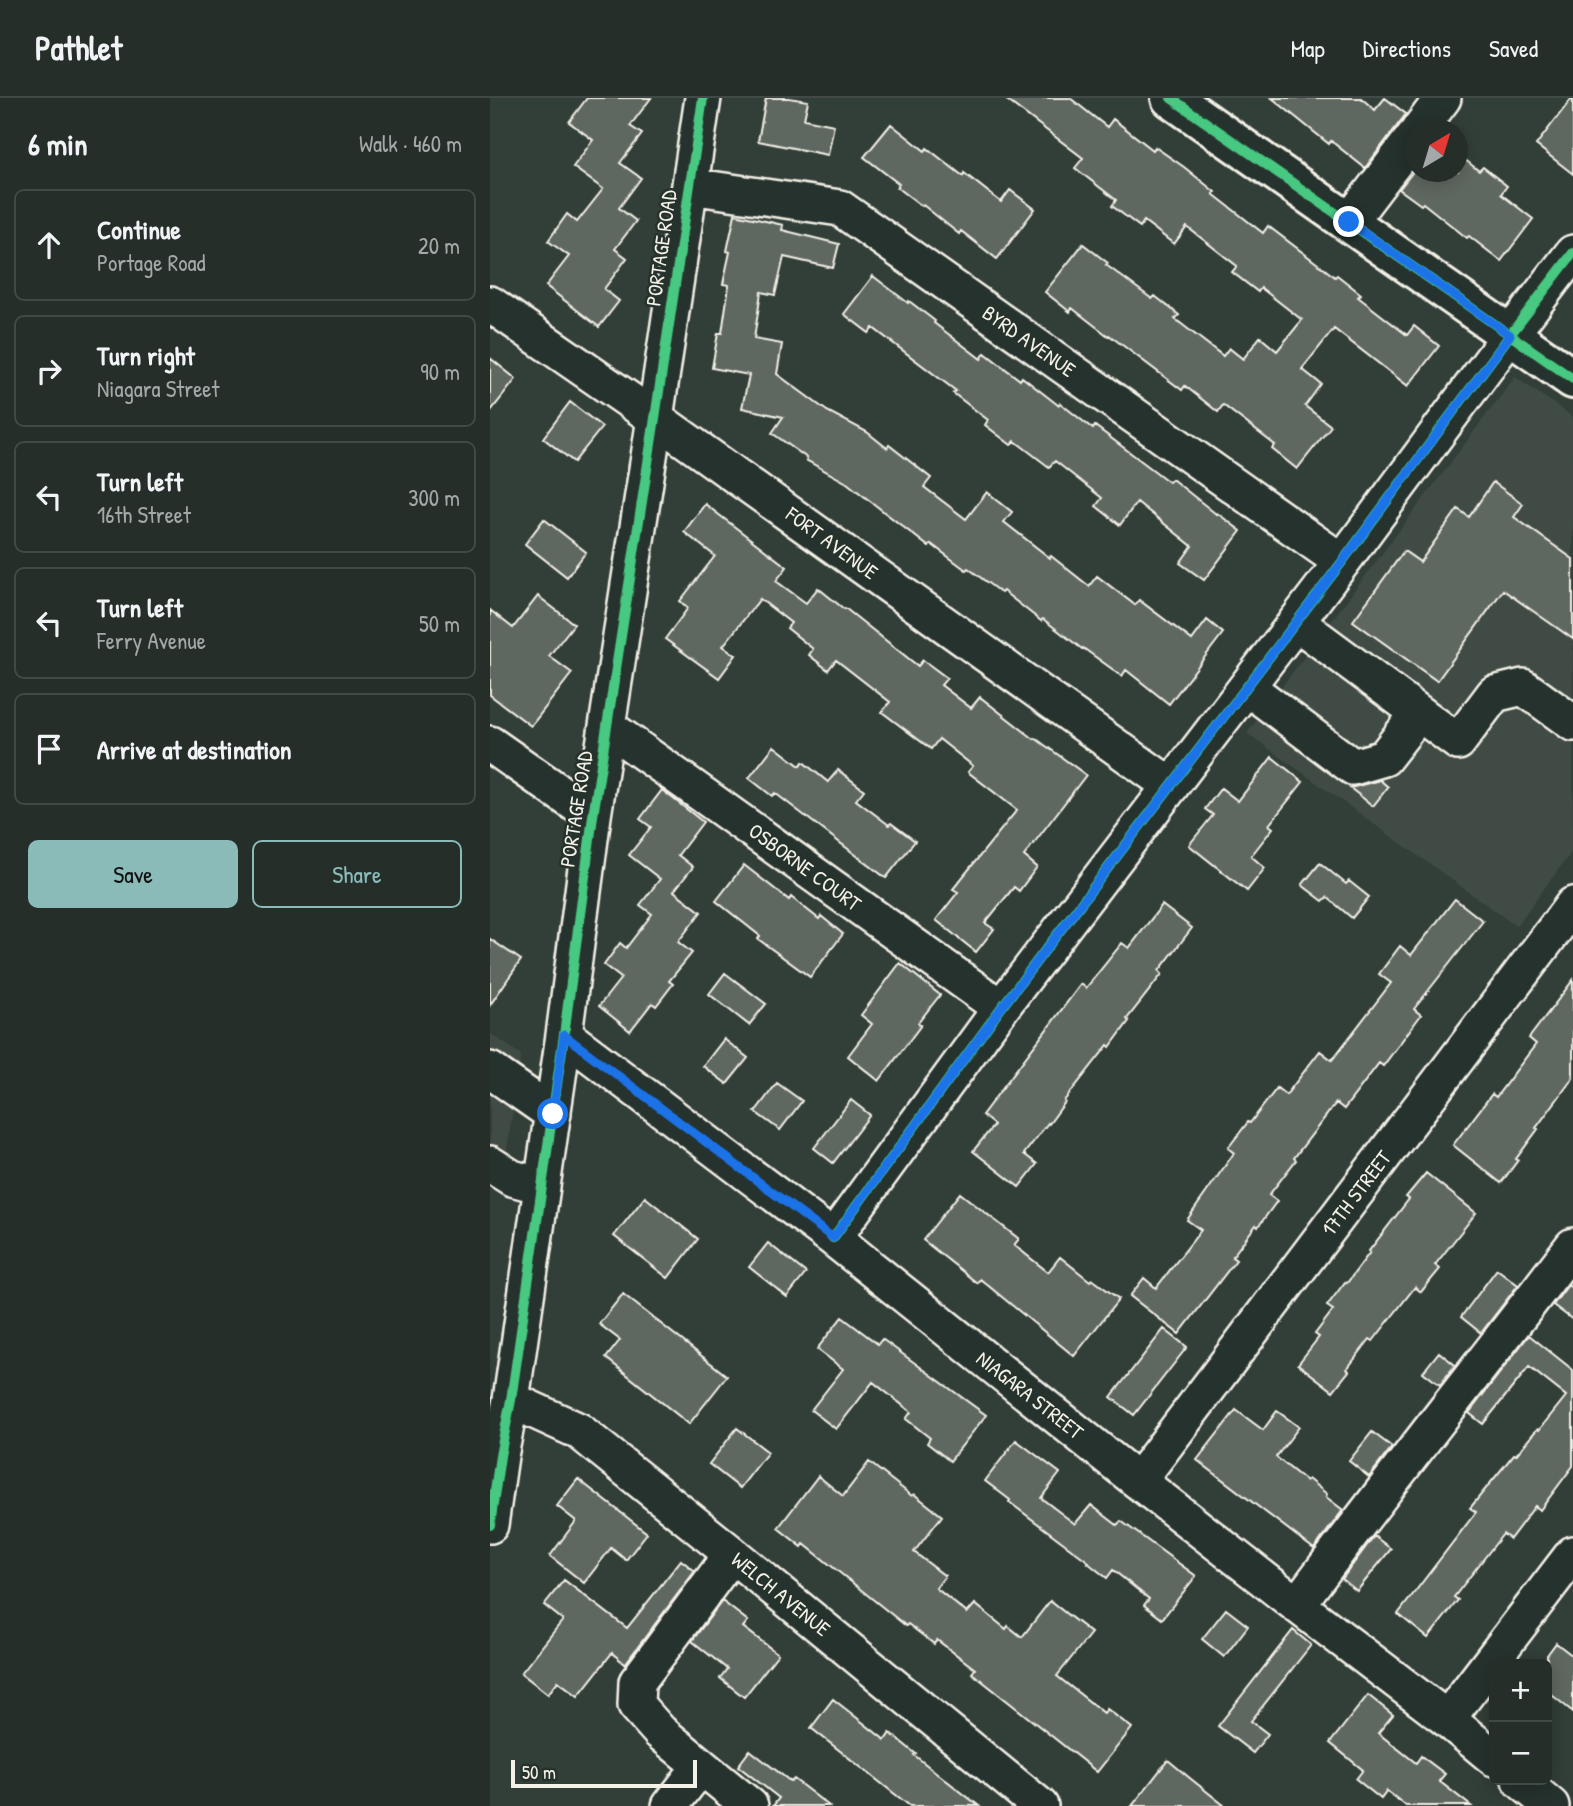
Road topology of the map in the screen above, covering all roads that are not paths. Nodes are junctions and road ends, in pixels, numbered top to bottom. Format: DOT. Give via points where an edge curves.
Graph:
graph roads {
  1 [pos="703,98"];
  2 [pos="1443,98"];
  3 [pos="1188,103"];
  4 [pos="1427,119"];
  5 [pos="1405,148"];
  6 [pos="690,186"];
  7 [pos="1349,222"];
  8 [pos="1573,253"];
  9 [pos="490,304"];
  10 [pos="1510,335"];
  11 [pos="1573,379"];
  12 [pos="655,418"];
  13 [pos="1342,562"];
  14 [pos="1296,622"];
  15 [pos="1247,687"];
  16 [pos="1419,713"];
  17 [pos="1573,723"];
  18 [pos="608,727"];
  19 [pos="490,744"];
  20 [pos="1171,786"];
  21 [pos="593,816"];
  22 [pos="1573,905"];
  23 [pos="1001,1008"];
  24 [pos="564,1035"];
  25 [pos="490,1070"];
  26 [pos="553,1114"];
  27 [pos="490,1164"];
  28 [pos="542,1186"];
  29 [pos="833,1238"];
  30 [pos="1573,1246"];
  31 [pos="511,1400"];
  32 [pos="495,1454"];
  33 [pos="1138,1481"];
  34 [pos="490,1525"];
  35 [pos="1573,1553"];
  36 [pos="732,1554"];
  37 [pos="1297,1605"];
  38 [pos="1447,1718"];
  39 [pos="1489,1754"];
  40 [pos="701,1766"];
  41 [pos="1526,1785"];
  42 [pos="670,1806"];
  43 [pos="750,1806"];
  44 [pos="1040,1806"];
  45 [pos="1551,1806"];
  1 -- 6 [label="street, PORTAGE ROAD"];
  2 -- 4 [label="street"];
  3 -- 7 [label="main road"];
  5 -- 7 [label="street"];
  6 -- 12 [label="street, PORTAGE ROAD"];
  6 -- 13 [label="street, BYRD AVENUE" via="840,208"];
  7 -- 10 [label="main road"];
  8 -- 10 [label="street"];
  9 -- 12 [label="street, FORT AVENUE"];
  10 -- 11 [label="main road"];
  10 -- 13 [label="street"];
  12 -- 18 [label="street, PORTAGE ROAD"];
  12 -- 20 [label="street, FORT AVENUE"];
  13 -- 14 [label="street"];
  14 -- 15 [label="street"];
  14 -- 16 [label="street"];
  15 -- 16 [label="street" via="1353,766 1384,758"];
  15 -- 20 [label="street"];
  16 -- 17 [label="street" via="1458,742 1493,694 1523,687"];
  18 -- 21 [label="street, PORTAGE ROAD"];
  18 -- 23 [label="street, OSBORNE COURT"];
  19 -- 21 [label="street"];
  20 -- 23 [label="street"];
  21 -- 24 [label="street, PORTAGE ROAD"];
  22 -- 33 [label="street, 17TH STREET"];
  23 -- 29 [label="street"];
  24 -- 26 [label="street, PORTAGE ROAD"];
  24 -- 29 [label="street, NIAGARA STREET"];
  25 -- 26 [label="street"];
  26 -- 28 [label="street, PORTAGE ROAD"];
  27 -- 28 [label="street" via="512,1178"];
  28 -- 31 [label="street, PORTAGE ROAD"];
  29 -- 33 [label="street, NIAGARA STREET"];
  30 -- 37 [label="street"];
  31 -- 32 [label="street, PORTAGE ROAD"];
  31 -- 36 [label="street, WELCH AVENUE" via="579,1431"];
  32 -- 34 [label="street, PORTAGE ROAD"];
  33 -- 37 [label="street, NIAGARA STREET"];
  35 -- 38 [label="street"];
  36 -- 40 [label="street" via="637,1682 636,1705"];
  36 -- 44 [label="street, WELCH AVENUE"];
  37 -- 38 [label="street, NIAGARA STREET"];
  38 -- 39 [label="street, NIAGARA STREET"];
  40 -- 42 [label="street"];
  40 -- 43 [label="street"];
  41 -- 45 [label="street"];
}
